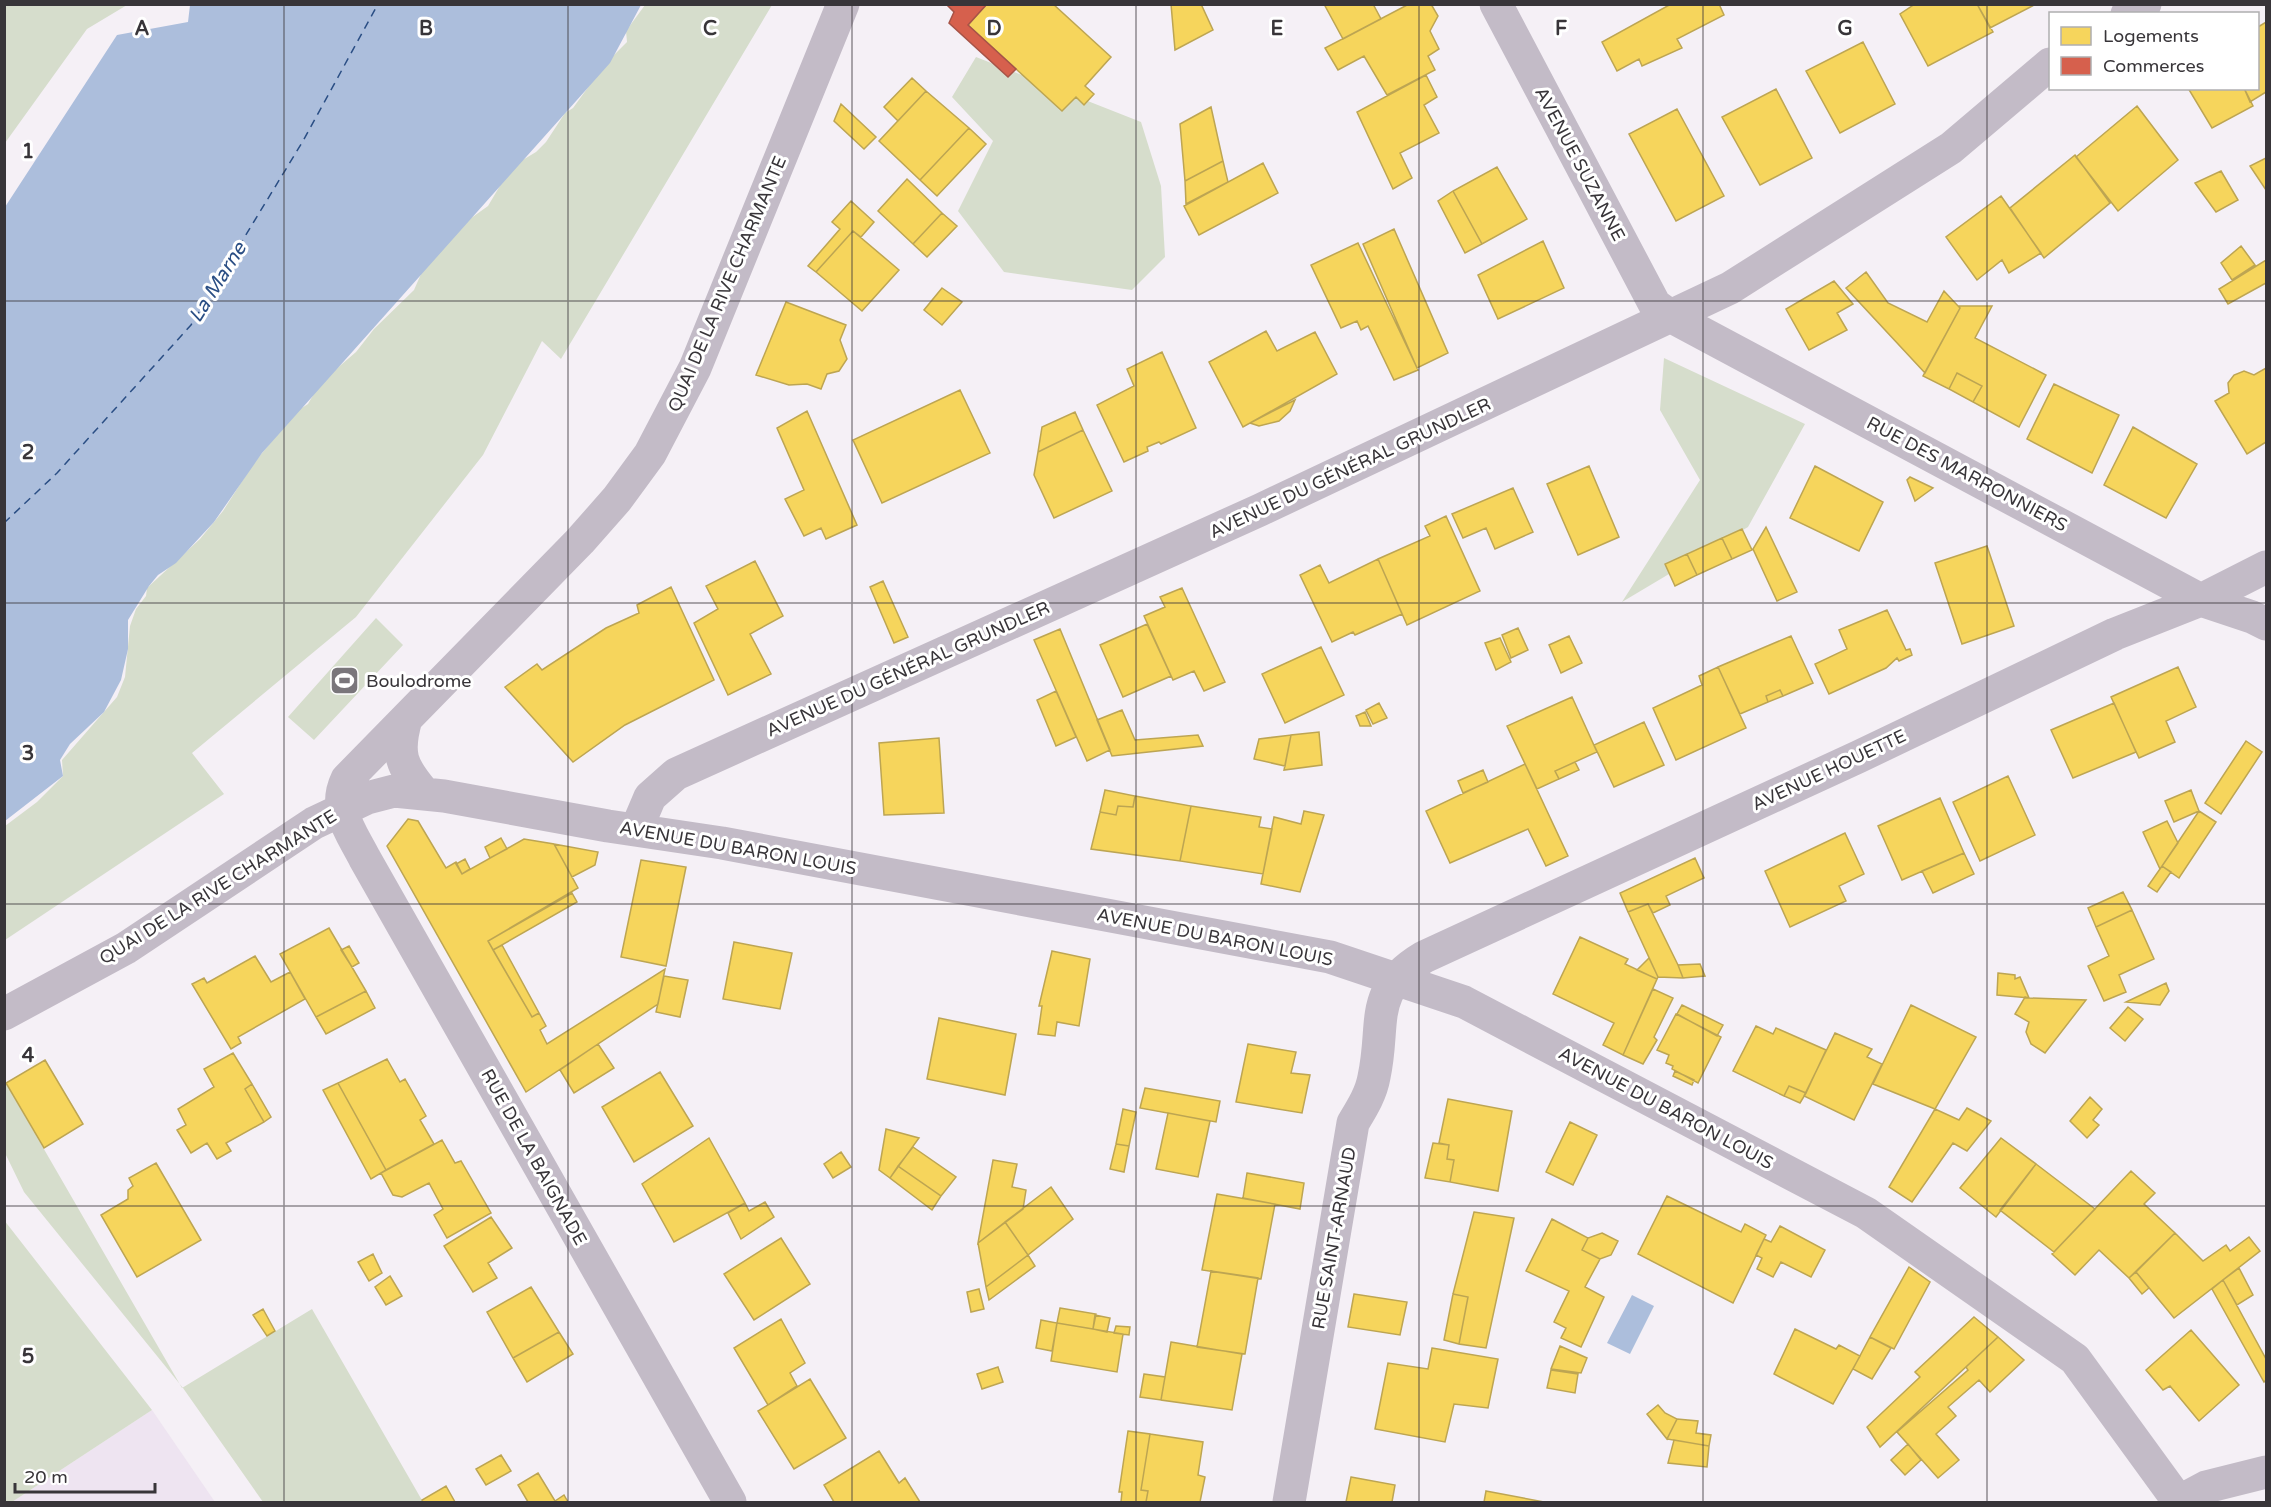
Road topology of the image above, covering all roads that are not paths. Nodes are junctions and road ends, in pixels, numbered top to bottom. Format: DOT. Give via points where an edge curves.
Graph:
graph roads {
  1 [pos="843,4"];
  2 [pos="1496,4"];
  3 [pos="2145,4"];
  4 [pos="2131,12"];
  5 [pos="2049,65"];
  6 [pos="1672,317"];
  7 [pos="2266,567"];
  8 [pos="2201,600"];
  9 [pos="2266,624"];
  10 [pos="406,719"];
  11 [pos="424,793"];
  12 [pos="341,811"];
  13 [pos="636,830"];
  14 [pos="1394,979"];
  15 [pos="4,1014"];
  16 [pos="2266,1472"];
  17 [pos="2179,1502"];
  18 [pos="730,1503"];
  19 [pos="1289,1503"];
  1 -- 10 [label="street, QUAI DE LA RIVE CHARMANTE" via="695,368 650,454 580,541"];
  2 -- 6 [label="street, AVENUE SUZANNE" via="1655,305"];
  3 -- 4 [label="street"];
  5 -- 6 [label="street, AVENUE DU GÉNÉRAL GRUNDLER" via="1951,148 1775,261"];
  6 -- 8 [label="street, RUE DES MARRONNIERS"];
  6 -- 13 [label="street, AVENUE DU GÉNÉRAL GRUNDLER" via="1260,510 676,774 650,797"];
  7 -- 8 [label="street, AVENUE HOUETTE"];
  8 -- 9 [label="street, RUE DES MARRONNIERS"];
  8 -- 14 [label="street, AVENUE HOUETTE" via="2115,634 1433,953"];
  10 -- 11 [label="street" via="400,754 408,774"];
  10 -- 12 [label="street, QUAI DE LA RIVE CHARMANTE" via="347,779"];
  11 -- 12 [label="street, AVENUE DU BARON LOUIS" via="394,790"];
  11 -- 13 [label="street, AVENUE DU BARON LOUIS"];
  12 -- 15 [label="street, QUAI DE LA RIVE CHARMANTE" via="314,823 126,948"];
  12 -- 18 [label="street, RUE DE LA BAIGNADE"];
  13 -- 14 [label="street, AVENUE DU BARON LOUIS" via="1330,957"];
  14 -- 17 [label="street, AVENUE DU BARON LOUIS" via="1464,1002 1866,1213 2075,1359"];
  14 -- 19 [label="street, RUE SAINT-ARNAUD" via="1381,1009 1374,1077 1366,1102 1353,1123"];
  16 -- 17 [label="street" via="2206,1487"];
}
